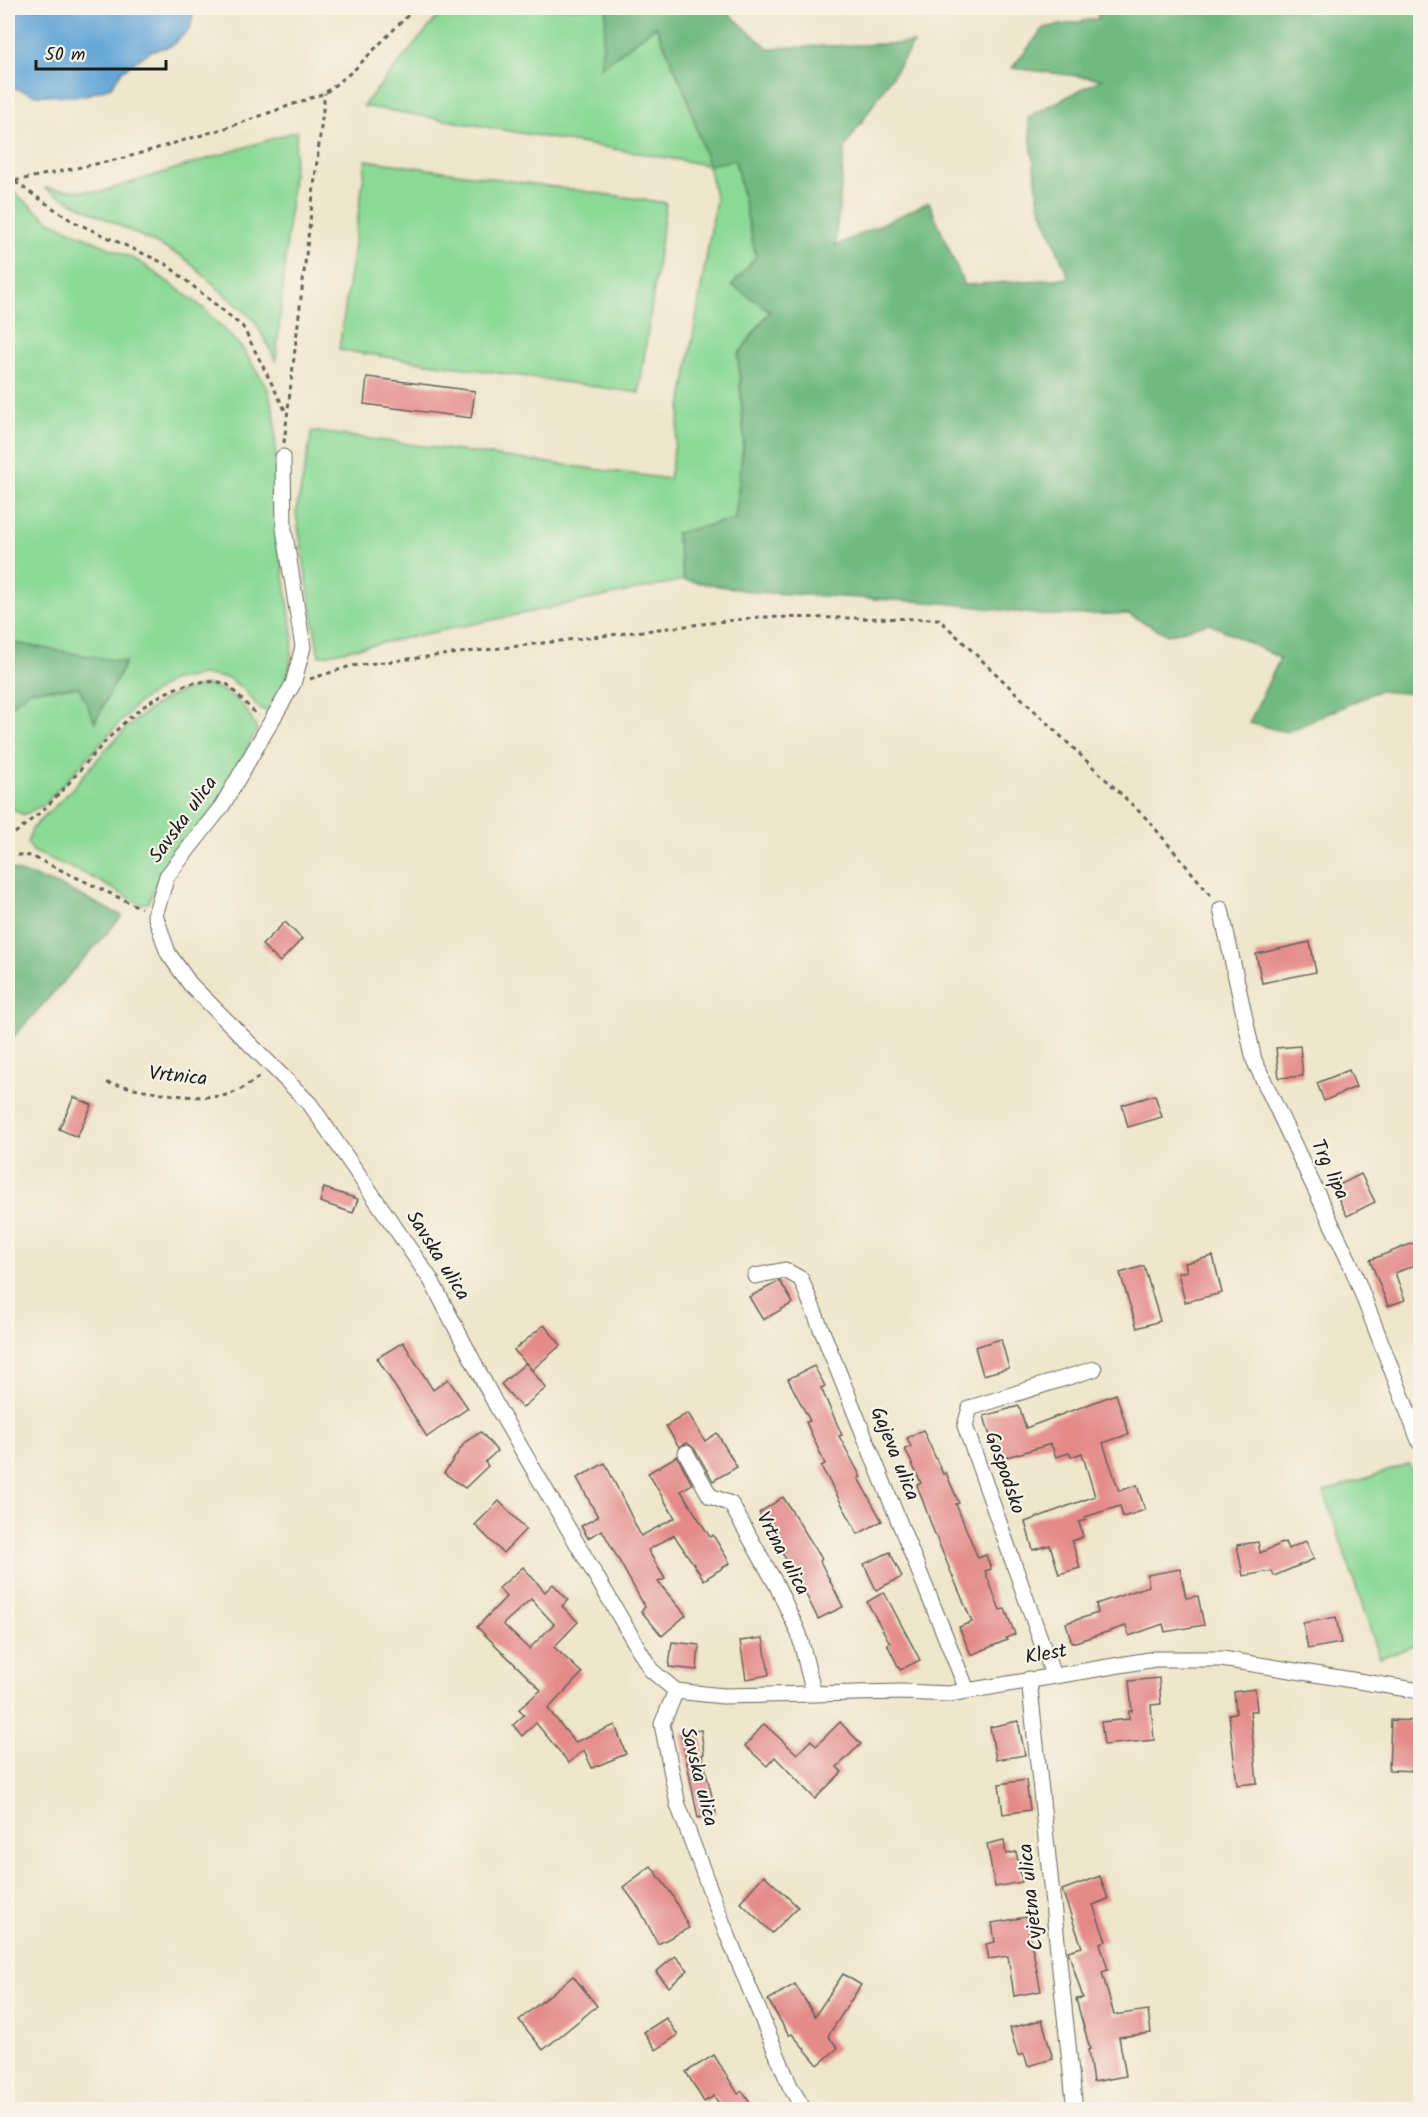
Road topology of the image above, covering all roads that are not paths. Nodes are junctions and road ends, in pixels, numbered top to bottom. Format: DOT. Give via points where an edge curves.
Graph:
graph roads {
  1 [pos="283,457"];
  2 [pos="1221,909"];
  3 [pos="755,1276"];
  4 [pos="1094,1370"];
  5 [pos="1420,1443"];
  6 [pos="686,1453"];
  7 [pos="1053,1675"];
  8 [pos="1029,1679"];
  9 [pos="967,1690"];
  10 [pos="676,1691"];
  11 [pos="1420,1691"];
  12 [pos="814,1694"];
  13 [pos="804,2109"];
  14 [pos="1075,2109"];
  1 -- 10 [label="street, Savska ulica" via="284,529 303,647 294,684 222,806 167,876 155,915 168,953 190,984 310,1104 336,1138 431,1280 497,1407 651,1670"];
  2 -- 5 [label="street, Trg lipa" via="1254,1060 1351,1265"];
  3 -- 9 [label="street, Gajeva ulica" via="785,1270 801,1280"];
  4 -- 7 [label="street, Gospodsko" via="970,1408 965,1426"];
  6 -- 12 [label="street, Vrtna ulica" via="710,1496 730,1504 777,1586 799,1634"];
  7 -- 8 [label="street, Klest"];
  7 -- 11 [label="street, Klest" via="1155,1659 1222,1659"];
  8 -- 9 [label="street, Klest"];
  8 -- 14 [label="street, Cvjetna ulica"];
  9 -- 12 [label="street, Klest" via="949,1694"];
  10 -- 12 [label="street, Klest" via="723,1696"];
  10 -- 13 [label="street, Savska ulica" via="662,1724 678,1805 785,2075"];
}
